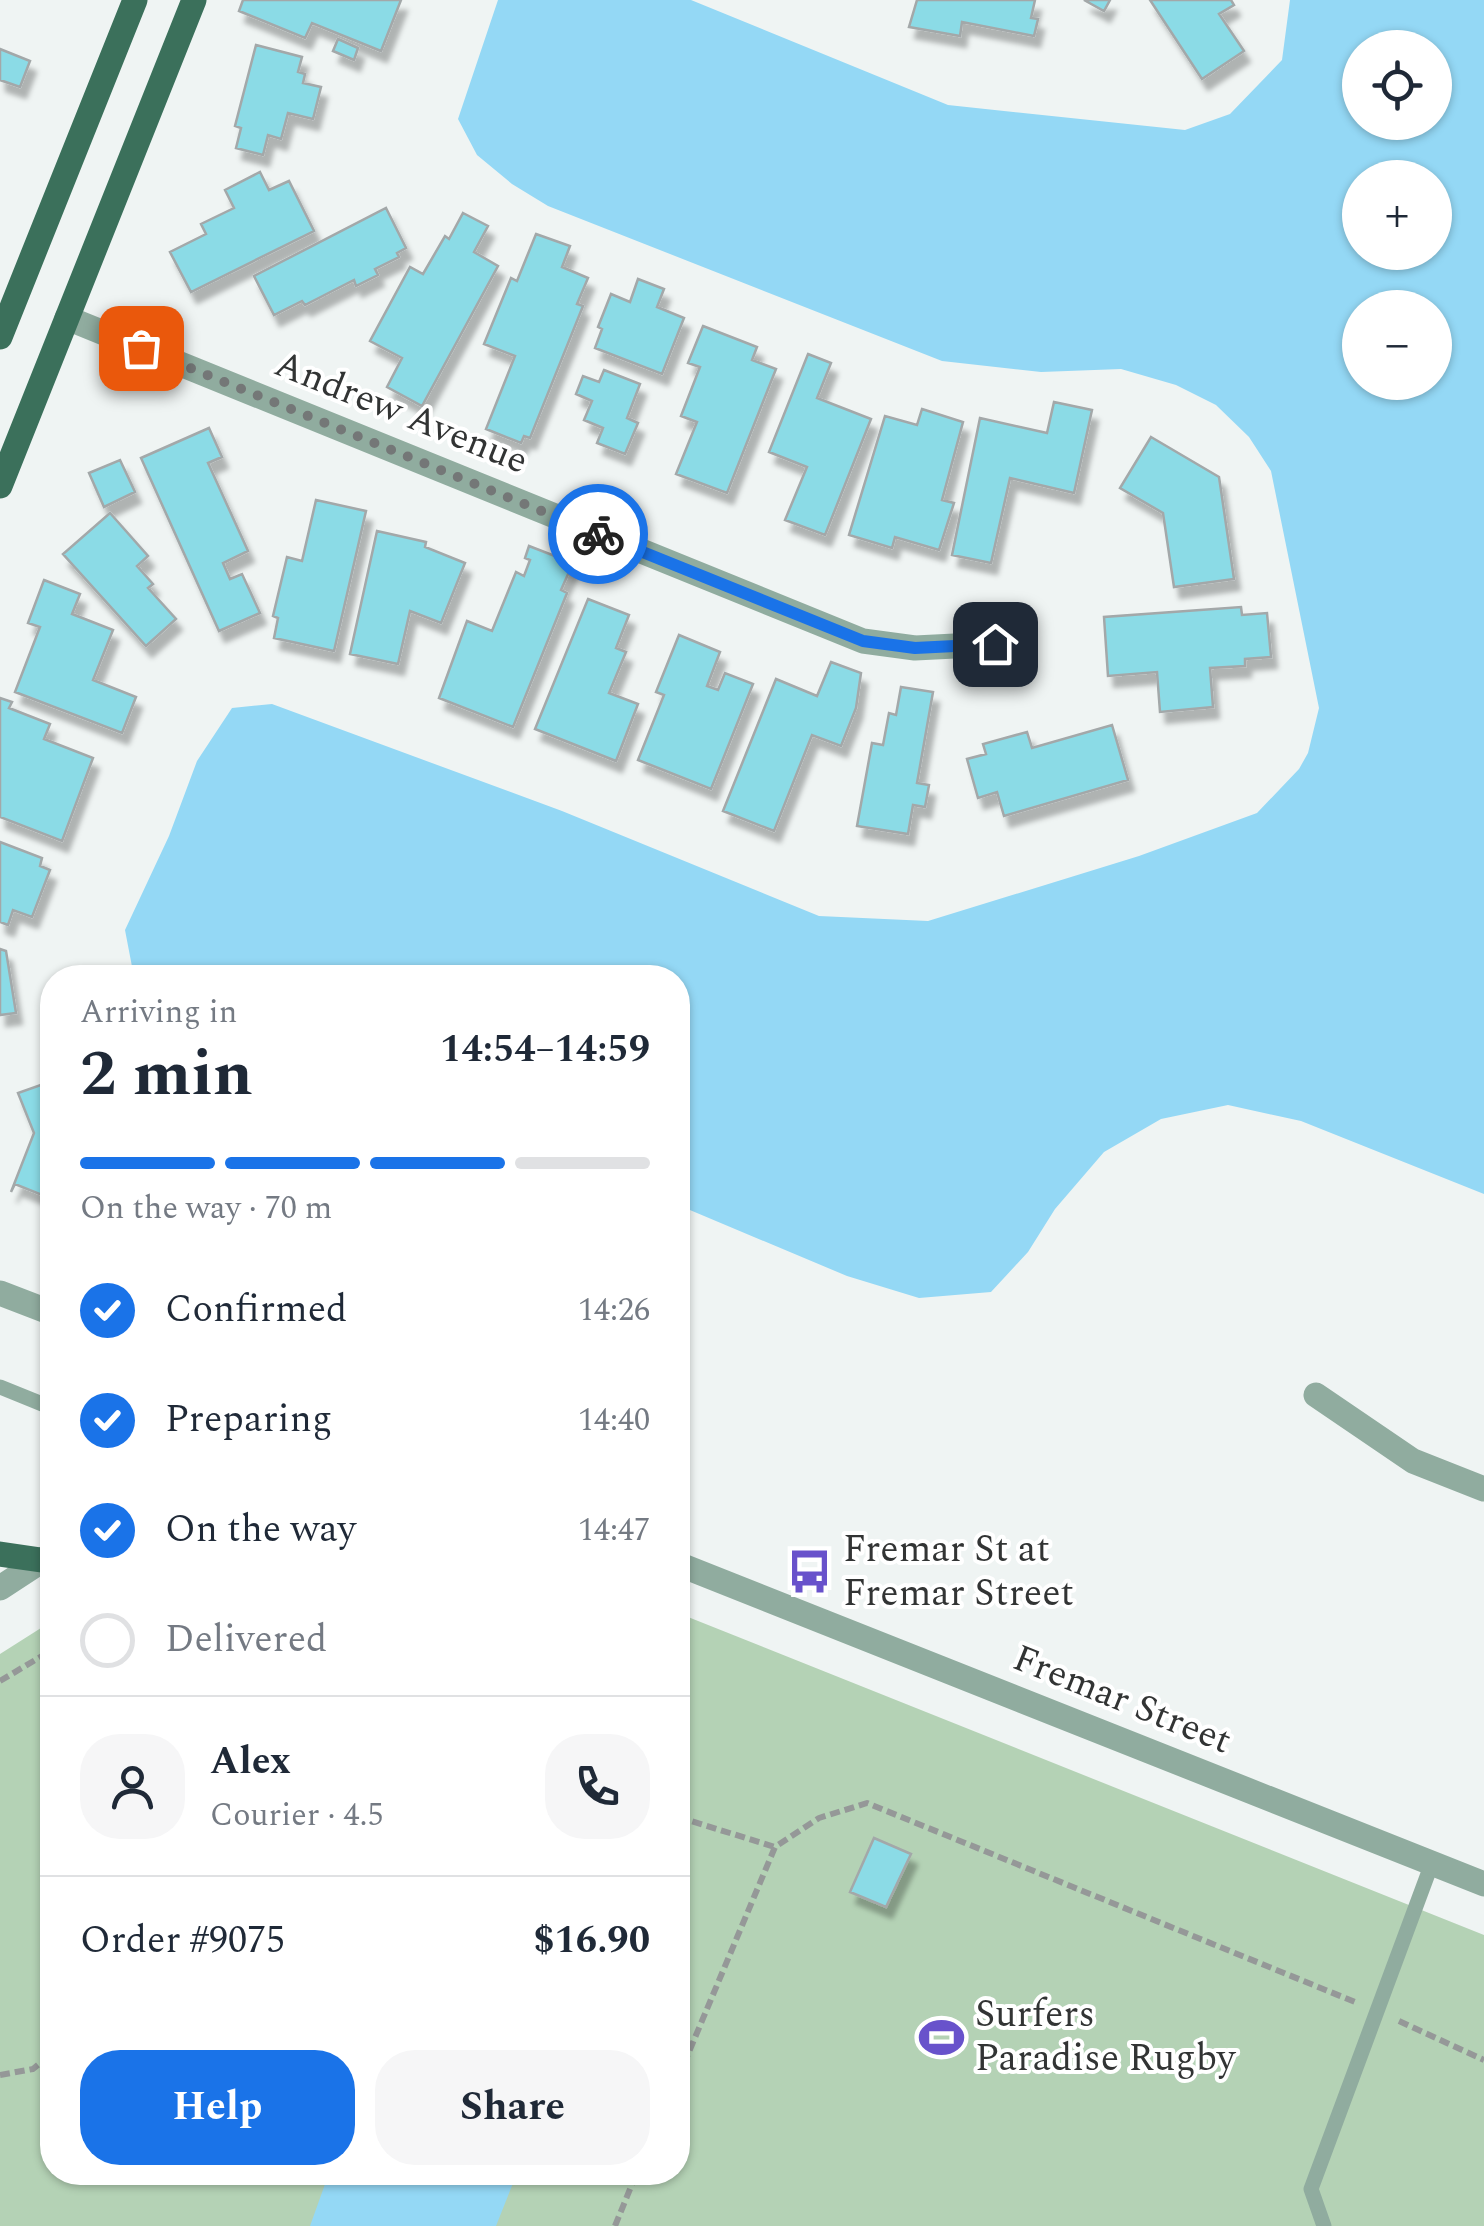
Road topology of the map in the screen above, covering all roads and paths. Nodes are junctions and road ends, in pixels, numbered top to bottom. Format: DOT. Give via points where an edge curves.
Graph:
graph roads {
  1 [pos="134,0"];
  2 [pos="194,0"];
  3 [pos="67,318"];
  4 [pos="0,338"];
  5 [pos="0,486"];
  6 [pos="995,644"];
  7 [pos="0,1294"];
  8 [pos="40,1309"];
  9 [pos="0,1387"];
  10 [pos="1316,1395"];
  11 [pos="40,1403"];
  12 [pos="1484,1489"];
  13 [pos="0,1554"];
  14 [pos="40,1557"];
  15 [pos="40,1561"];
  16 [pos="690,1569"];
  17 [pos="2,1584"];
  18 [pos="40,1657"];
  19 [pos="0,1680"];
  20 [pos="690,1821"];
  21 [pos="775,1847"];
  22 [pos="1432,1863"];
  23 [pos="1484,1884"];
  24 [pos="1377,2011"];
  25 [pos="690,2049"];
  26 [pos="1484,2060"];
  27 [pos="40,2063"];
  28 [pos="0,2075"];
  29 [pos="632,2185"];
  30 [pos="615,2226"];
  31 [pos="1324,2226"];
  1 -- 4 [label="main road"];
  2 -- 3 [label="main road"];
  3 -- 5 [label="main road"];
  3 -- 6 [label="street, Andrew Avenue" via="863,641 915,648"];
  7 -- 8 [label="street"];
  9 -- 11 [label="lane"];
  10 -- 12 [label="street" via="1413,1461"];
  13 -- 14 [label="main road"];
  15 -- 17 [label="street"];
  16 -- 22 [label="street, Fremar Street"];
  18 -- 19 [label="path"];
  20 -- 21 [label="path"];
  21 -- 24 [label="path" via="819,1818 867,1803"];
  21 -- 25 [label="path"];
  22 -- 23 [label="street, Fremar Street"];
  22 -- 24 [label="lane"];
  24 -- 26 [label="path"];
  24 -- 31 [label="lane" via="1311,2189"];
  27 -- 28 [label="path"];
  29 -- 30 [label="path"];
}
